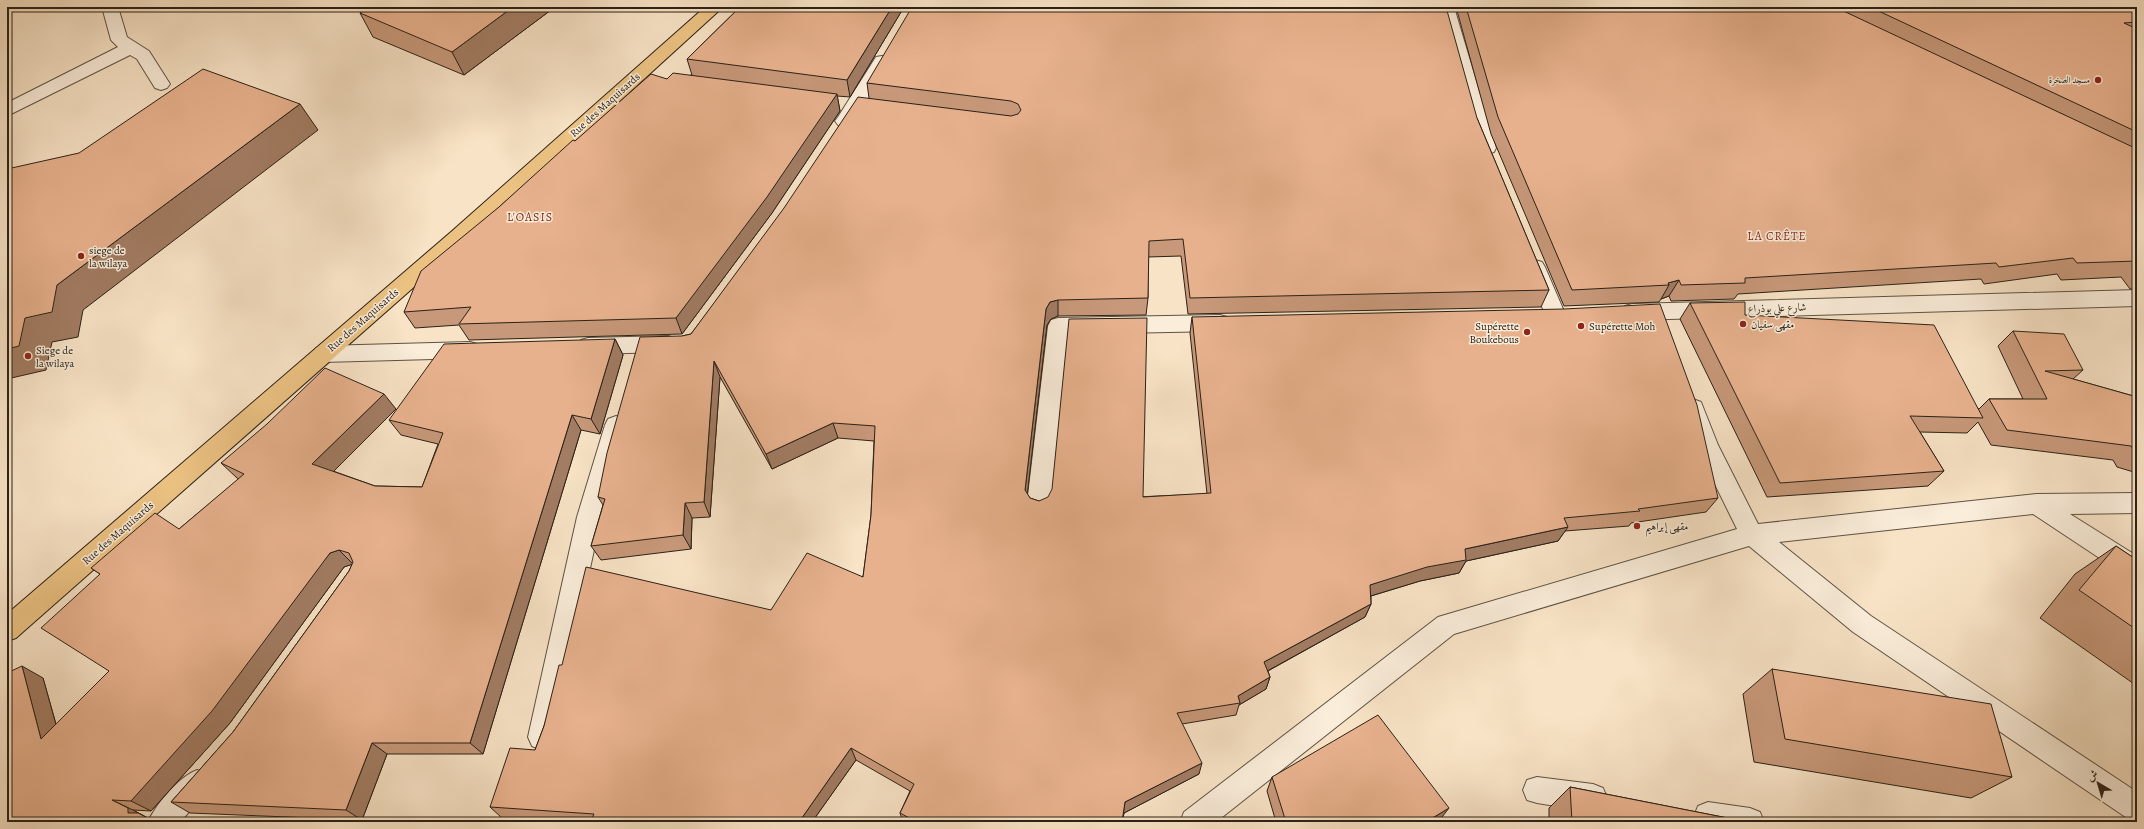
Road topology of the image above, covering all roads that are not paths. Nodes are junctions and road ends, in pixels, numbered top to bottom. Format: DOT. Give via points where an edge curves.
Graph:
graph roads {
  1 [pos="110,7"];
  2 [pos="715,7"];
  3 [pos="1446,7"];
  4 [pos="890,47"];
  5 [pos="130,48"];
  6 [pos="641,73"];
  7 [pos="663,79"];
  8 [pos="161,84"];
  9 [pos="7,110"];
  10 [pos="835,134"];
  11 [pos="1492,162"];
  12 [pos="1529,253"];
  13 [pos="2137,298"];
  14 [pos="1659,311"];
  15 [pos="1611,313"];
  16 [pos="1532,317"];
  17 [pos="1240,323"];
  18 [pos="1666,334"];
  19 [pos="689,343"];
  20 [pos="638,345"];
  21 [pos="568,347"];
  22 [pos="489,349"];
  23 [pos="323,354"];
  24 [pos="632,367"];
  25 [pos="1684,386"];
  26 [pos="621,405"];
  27 [pos="2137,503"];
  28 [pos="1039,504"];
  29 [pos="2036,504"];
  30 [pos="1752,535"];
  31 [pos="2137,570"];
  32 [pos="7,630"];
  33 [pos="541,737"];
  34 [pos="214,763"];
  35 [pos="1537,790"];
  36 [pos="1616,802"];
  37 [pos="2137,808"];
  38 [pos="1687,812"];
  39 [pos="162,822"];
  40 [pos="1194,822"];
  41 [pos="1750,822"];
  1 -- 5 [label="street" via="119,40"];
  2 -- 6 [label="main road, Rue des Maquisards"];
  3 -- 11 [label="street" via="1481,134"];
  4 -- 10 [label="street"];
  5 -- 8 [label="street" via="143,55"];
  5 -- 9 [label="street"];
  6 -- 7 [label="street"];
  6 -- 23 [label="main road, Rue des Maquisards"];
  12 -- 16 [label="street" via="1564,316"];
  13 -- 14 [label="street, شارع علي بوذراع"];
  14 -- 15 [label="street, شارع علي بوذراع"];
  14 -- 18 [label="street"];
  17 -- 28 [label="street" via="1058,326"];
  19 -- 20 [label="street"];
  20 -- 21 [label="street"];
  20 -- 24 [label="street"];
  22 -- 23 [label="street"];
  23 -- 32 [label="main road, Rue des Maquisards"];
  25 -- 30 [label="street" via="1708,446"];
  26 -- 33 [label="street" via="589,518"];
  27 -- 29 [label="street"];
  29 -- 30 [label="street"];
  29 -- 31 [label="street"];
  30 -- 37 [label="street" via="1862,624"];
  30 -- 40 [label="street" via="1447,625"];
  34 -- 39 [label="street"];
  35 -- 36 [label="street"];
  38 -- 41 [label="street"];
}
